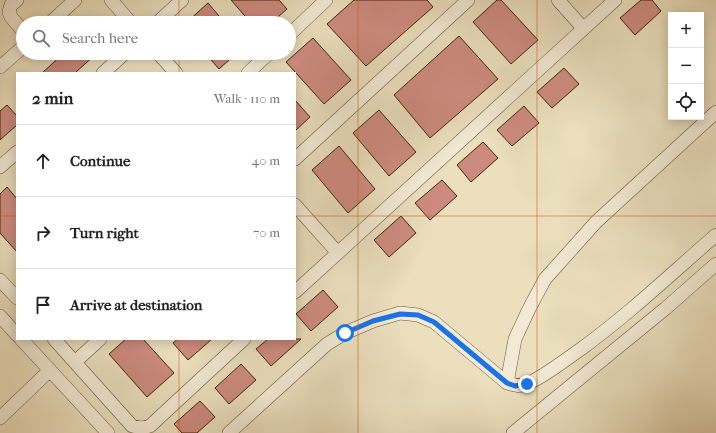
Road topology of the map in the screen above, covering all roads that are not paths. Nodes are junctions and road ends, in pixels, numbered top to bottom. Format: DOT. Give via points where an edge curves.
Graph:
graph roads {
  1 [pos="17,0"];
  2 [pos="75,0"];
  3 [pos="111,0"];
  4 [pos="182,0"];
  5 [pos="326,0"];
  6 [pos="468,0"];
  7 [pos="558,0"];
  8 [pos="615,0"];
  9 [pos="58,16"];
  10 [pos="125,16"];
  11 [pos="165,16"];
  12 [pos="16,23"];
  13 [pos="296,28"];
  14 [pos="583,28"];
  15 [pos="16,53"];
  16 [pos="117,60"];
  17 [pos="164,60"];
  18 [pos="262,60"];
  19 [pos="0,67"];
  20 [pos="104,72"];
  21 [pos="175,72"];
  22 [pos="249,72"];
  23 [pos="716,112"];
  24 [pos="16,153"];
  25 [pos="296,159"];
  26 [pos="0,167"];
  27 [pos="296,206"];
  28 [pos="716,235"];
  29 [pos="338,253"];
  30 [pos="716,264"];
  31 [pos="0,280"];
  32 [pos="15,291"];
  33 [pos="296,291"];
  34 [pos="0,316"];
  35 [pos="16,334"];
  36 [pos="22,340"];
  37 [pos="55,340"];
  38 [pos="99,340"];
  39 [pos="243,340"];
  40 [pos="75,362"];
  41 [pos="50,370"];
  42 [pos="507,383"];
  43 [pos="0,418"];
  44 [pos="108,433"];
  45 [pos="229,433"];
  46 [pos="513,433"];
  1 -- 12 [label="street" via="11,5 9,12"];
  2 -- 9 [label="street"];
  3 -- 10 [label="street"];
  4 -- 11 [label="street"];
  5 -- 13 [label="street"];
  6 -- 25 [label="street"];
  7 -- 14 [label="street"];
  8 -- 14 [label="street"];
  14 -- 29 [label="street"];
  15 -- 19 [label="street"];
  16 -- 20 [label="street"];
  17 -- 21 [label="street"];
  18 -- 22 [label="street"];
  23 -- 42 [label="street" via="596,222 545,279 515,339"];
  24 -- 26 [label="street"];
  27 -- 29 [label="street"];
  28 -- 42 [label="street" via="638,304 561,363 527,384 515,386"];
  29 -- 33 [label="street"];
  30 -- 46 [label="street"];
  31 -- 32 [label="street"];
  34 -- 35 [label="street"];
  36 -- 41 [label="street"];
  37 -- 40 [label="street"];
  38 -- 40 [label="street"];
  39 -- 40 [label="street" via="150,426 142,428 132,426"];
  41 -- 43 [label="street"];
  41 -- 44 [label="street"];
  42 -- 45 [label="street" via="434,322 418,315 400,314 373,321 327,344"];
}
